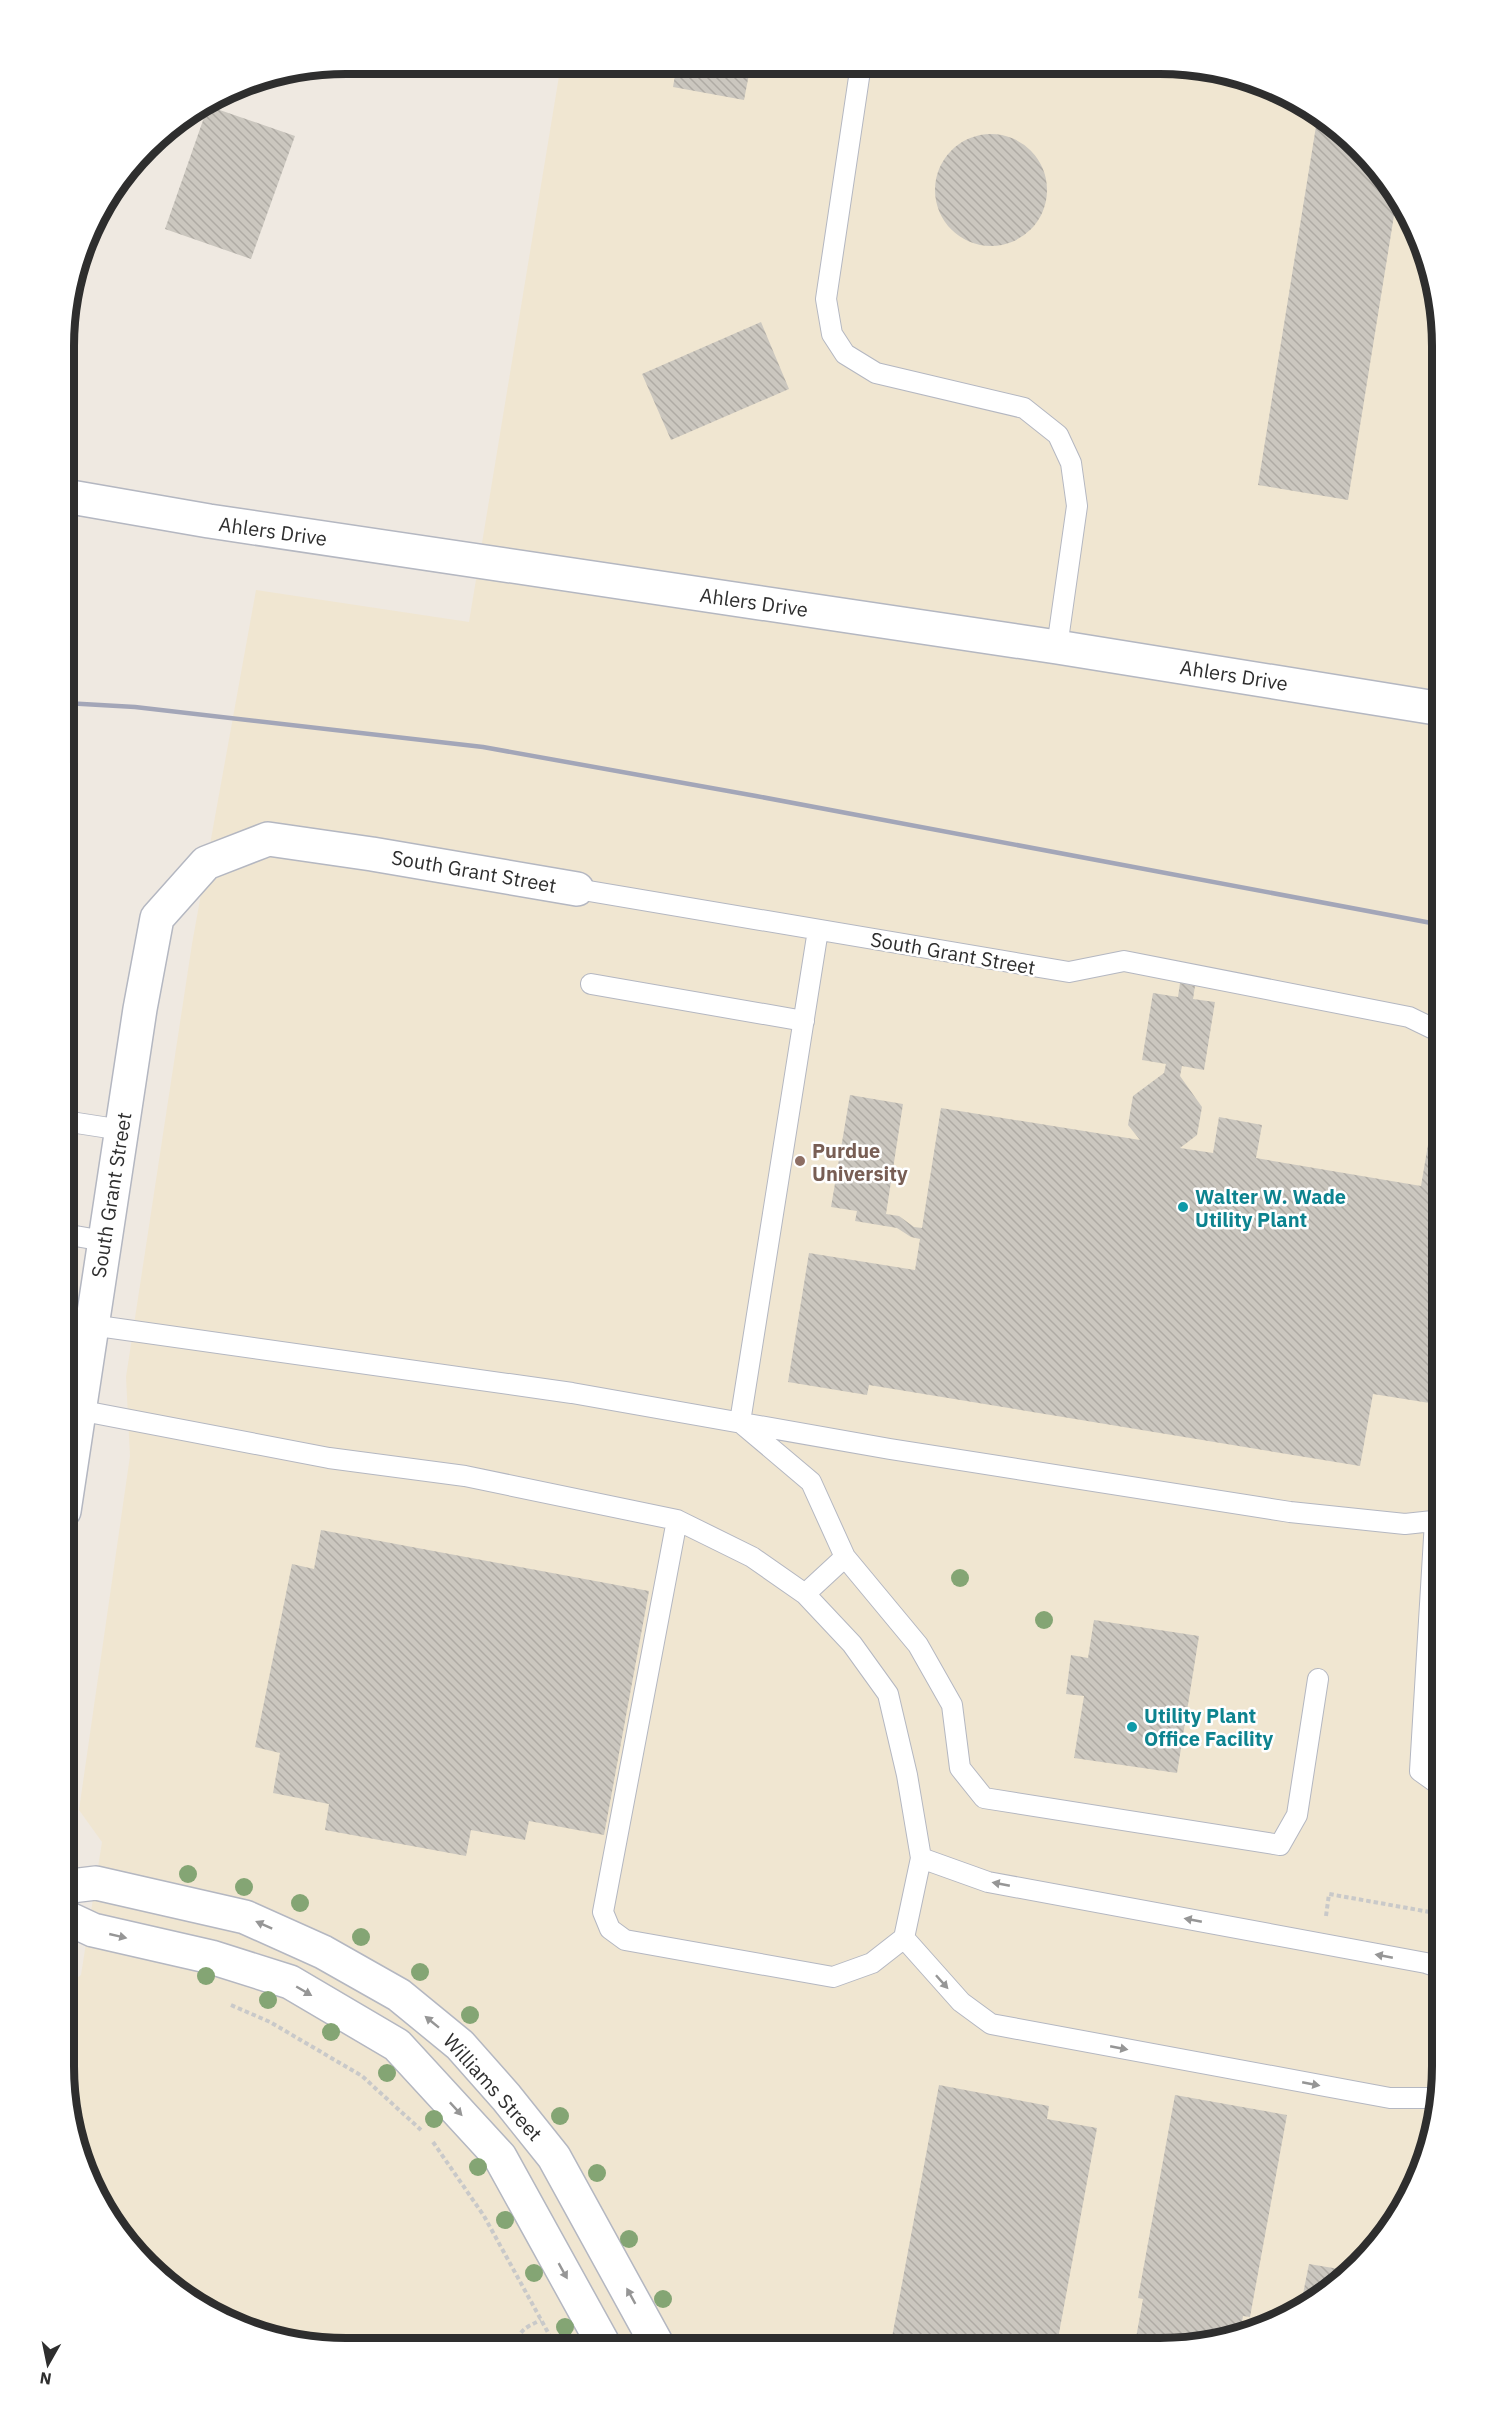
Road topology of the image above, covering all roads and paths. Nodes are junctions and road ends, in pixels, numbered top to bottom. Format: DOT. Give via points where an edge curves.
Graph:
graph roads {
  1 [pos="860,74"];
  2 [pos="74,498"];
  3 [pos="1057,646"];
  4 [pos="1432,707"];
  5 [pos="577,889"];
  6 [pos="818,930"];
  7 [pos="591,984"];
  8 [pos="804,1021"];
  9 [pos="1432,1028"];
  10 [pos="74,1123"];
  11 [pos="122,1131"];
  12 [pos="74,1236"];
  13 [pos="104,1241"];
  14 [pos="91,1325"];
  15 [pos="78,1410"];
  16 [pos="740,1422"];
  17 [pos="74,1439"];
  18 [pos="677,1520"];
  19 [pos="1432,1521"];
  20 [pos="845,1557"];
  21 [pos="1432,1587"];
  22 [pos="804,1594"];
  23 [pos="1317,1679"];
  24 [pos="1432,1779"];
  25 [pos="921,1858"];
  26 [pos="74,1886"];
  27 [pos="1432,1912"];
  28 [pos="1325,1917"];
  29 [pos="74,1921"];
  30 [pos="903,1938"];
  31 [pos="1432,1965"];
  32 [pos="230,2004"];
  33 [pos="1429,2098"];
  34 [pos="422,2130"];
  35 [pos="430,2138"];
  36 [pos="541,2320"];
  37 [pos="517,2338"];
  38 [pos="551,2338"];
  39 [pos="600,2338"];
  40 [pos="654,2338"];
  1 -- 3 [label="lane" via="826,299 832,334 845,354 876,373 1024,408 1058,435 1071,463 1077,506"];
  2 -- 3 [label="street, Ahlers Drive" via="233,525"];
  3 -- 4 [label="street, Ahlers Drive"];
  5 -- 6 [label="lane, South Grant Street"];
  5 -- 11 [label="street, South Grant Street" via="268,839 206,863 157,918"];
  6 -- 8 [label="lane"];
  6 -- 9 [label="lane, South Grant Street" via="1070,972 1124,961 1409,1017"];
  7 -- 8 [label="lane"];
  8 -- 16 [label="lane"];
  10 -- 11 [label="lane"];
  11 -- 13 [label="street, South Grant Street"];
  12 -- 13 [label="lane"];
  13 -- 14 [label="street, South Grant Street"];
  14 -- 15 [label="street, South Grant Street"];
  14 -- 16 [label="lane" via="572,1393"];
  15 -- 17 [label="street, South Grant Street"];
  15 -- 18 [label="lane" via="329,1458 465,1476"];
  16 -- 19 [label="lane" via="1290,1512 1405,1524"];
  16 -- 20 [label="lane" via="811,1482"];
  18 -- 22 [label="lane" via="752,1557"];
  18 -- 30 [label="lane" via="603,1912 610,1929 625,1940 833,1977 872,1963"];
  20 -- 22 [label="lane"];
  20 -- 23 [label="lane" via="918,1645 952,1705 960,1768 984,1798 1280,1845 1297,1815"];
  21 -- 24 [label="lane" via="1420,1771"];
  22 -- 25 [label="lane" via="852,1644 888,1694"];
  25 -- 30 [label="lane"];
  31 -- 25 [label="lane, one-way" via="988,1882"];
  40 -- 26 [label="street, Williams Street, one-way" via="554,2157 460,2045 399,1995 324,1952 245,1917 96,1883"];
  27 -- 28 [label="path" via="1329,1894"];
  29 -- 39 [label="street, one-way" via="93,1930 211,1958 290,1982 398,2045 500,2157"];
  30 -- 33 [label="lane, one-way" via="961,2002 991,2024 1390,2098"];
  32 -- 34 [label="path" via="270,2022 362,2076"];
  35 -- 36 [label="path" via="484,2216"];
  36 -- 37 [label="path" via="522,2330"];
  36 -- 38 [label="path"];
}
